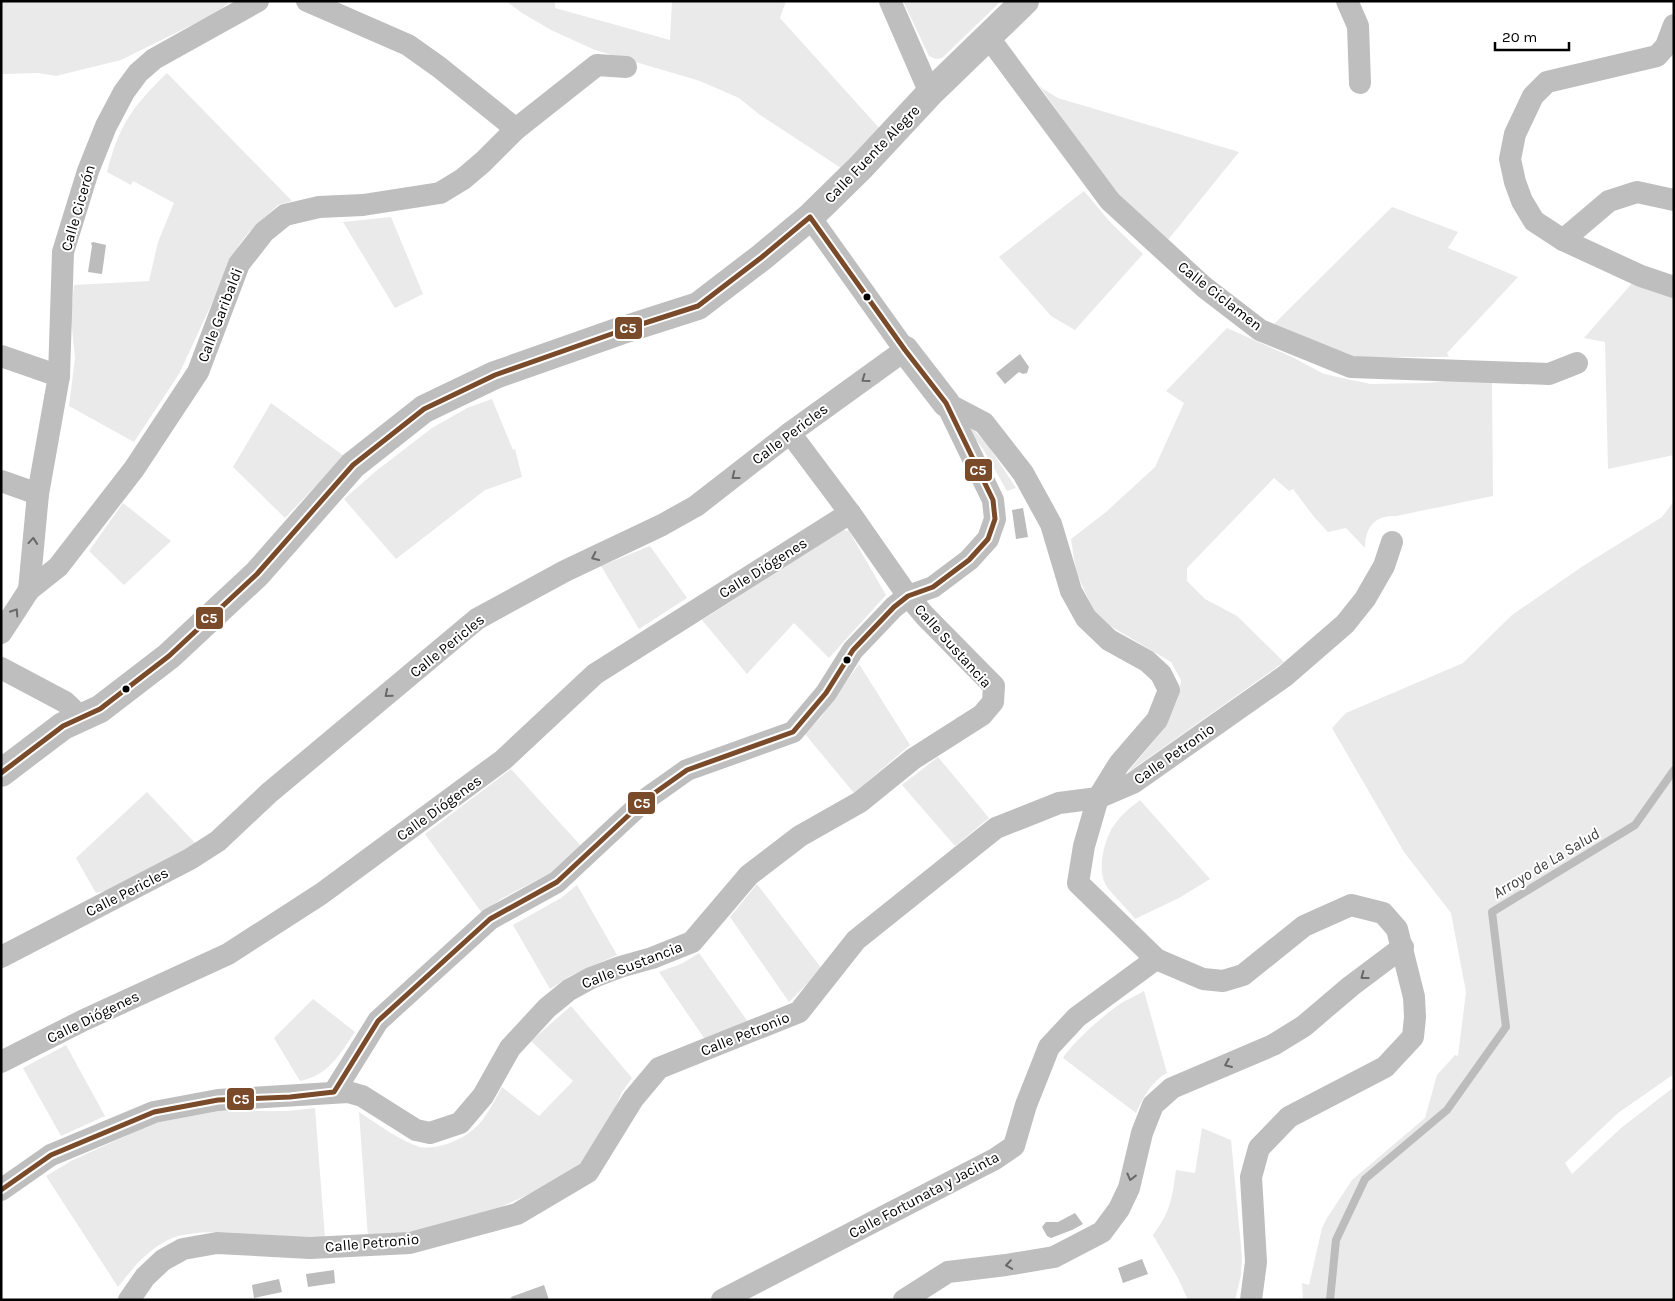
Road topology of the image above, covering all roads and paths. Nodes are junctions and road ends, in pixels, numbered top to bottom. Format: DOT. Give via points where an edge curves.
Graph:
graph roads {
  1 [pos="258,1"];
  2 [pos="307,1"];
  3 [pos="890,1"];
  4 [pos="1025,1"];
  5 [pos="1347,1"];
  6 [pos="1674,25"];
  7 [pos="989,38"];
  8 [pos="626,67"];
  9 [pos="1360,83"];
  10 [pos="930,93"];
  11 [pos="516,129"];
  12 [pos="1674,200"];
  13 [pos="810,217"];
  14 [pos="1563,240"];
  15 [pos="1674,287"];
  16 [pos="905,350"];
  17 [pos="1,356"];
  18 [pos="1577,363"];
  19 [pos="59,376"];
  20 [pos="946,403"];
  21 [pos="790,433"];
  22 [pos="1,481"];
  23 [pos="38,494"];
  24 [pos="850,513"];
  25 [pos="1392,542"];
  26 [pos="29,590"];
  27 [pos="908,596"];
  28 [pos="1,633"];
  29 [pos="1,668"];
  30 [pos="81,718"];
  31 [pos="1,773"];
  32 [pos="1098,798"];
  33 [pos="1403,947"];
  34 [pos="1,957"];
  35 [pos="1156,959"];
  36 [pos="1,1062"];
  37 [pos="334,1092"];
  38 [pos="1,1190"];
  39 [pos="129,1300"];
  40 [pos="722,1300"];
  41 [pos="904,1300"];
  42 [pos="1251,1300"];
  1 -- 19 [label="street, Calle Cicerón" via="154,59 124,92 88,171 63,252"];
  2 -- 11 [label="street" via="408,45"];
  3 -- 10 [label="street"];
  4 -- 7 [label="street, Calle Fuente Alegre"];
  5 -- 9 [label="street" via="1358,26"];
  6 -- 14 [label="street" via="1666,46 1657,56 1548,82 1534,96 1514,134 1510,159 1522,201 1534,221"];
  7 -- 10 [label="street, Calle Fuente Alegre"];
  7 -- 18 [label="street, Calle Ciclamen" via="1110,201 1204,287 1260,330 1351,368 1549,374"];
  8 -- 11 [label="street, Calle Garibaldi" via="597,65"];
  10 -- 13 [label="street, Calle Fuente Alegre"];
  11 -- 26 [label="street, Calle Garibaldi" via="484,162 440,193 364,206 319,207 285,215 264,232 239,264 198,372 134,469 58,566"];
  12 -- 14 [label="street" via="1638,192 1609,201"];
  13 -- 16 [label="street"];
  13 -- 30 [label="street, Calle Fuente Alegre" via="698,306 495,375 424,410 353,465 258,574 169,656 100,709"];
  14 -- 15 [label="street"];
  16 -- 20 [label="street"];
  16 -- 21 [label="street, Calle Pericles, one-way"];
  17 -- 19 [label="street"];
  19 -- 23 [label="street, Calle Cicerón"];
  20 -- 27 [label="street" via="993,500 995,519 988,539 969,560 933,587"];
  20 -- 32 [label="street" via="984,423 1023,472 1051,524 1071,591 1086,618 1108,640 1147,661 1161,674 1169,690 1157,720 1119,764"];
  21 -- 24 [label="street, Calle Sustancia"];
  21 -- 34 [label="street, Calle Pericles, one-way" via="696,506 477,619 218,840 190,859"];
  22 -- 23 [label="street"];
  26 -- 23 [label="street, Calle Cicerón, one-way"];
  24 -- 27 [label="street, Calle Sustancia"];
  24 -- 36 [label="street, Calle Diógenes" via="595,674 503,760 321,894 228,954"];
  25 -- 32 [label="street, Calle Petronio" via="1384,566 1365,599 1345,624 1285,676 1133,784"];
  28 -- 26 [label="street, Calle Garibaldi, one-way"];
  27 -- 37 [label="street" via="894,606 853,650 826,693 793,732 687,770 646,799 557,882 490,919 378,1021"];
  27 -- 37 [label="street, Calle Sustancia" via="994,686 993,702 982,715 913,759 860,802 800,836 749,875 692,942 591,978 569,990 547,1008 510,1048 482,1096 460,1123 430,1133 416,1130 362,1096"];
  29 -- 30 [label="street" via="64,702"];
  30 -- 31 [label="street, Calle Fuente Alegre" via="63,726"];
  32 -- 35 [label="street" via="1084,846 1078,883"];
  32 -- 39 [label="street, Calle Petronio" via="1059,803 996,828 856,940 799,1012 659,1068 633,1099 588,1172 517,1214 410,1243 310,1248 217,1243 183,1249 162,1260"];
  33 -- 35 [label="street" via="1397,929 1383,913 1351,905 1304,926 1243,975 1223,980 1203,979"];
  33 -- 41 [label="street, one-way" via="1304,1026 1273,1045 1172,1088 1153,1105 1142,1133 1129,1188 1102,1232 1054,1256 948,1272"];
  33 -- 42 [label="street" via="1414,997 1413,1037 1385,1067 1289,1117 1259,1148 1251,1176 1256,1262"];
  35 -- 40 [label="street, Calle Fortunata y Jacinta" via="1077,1017 1049,1047 1014,1146 995,1159"];
  37 -- 38 [label="street, Calle Sustancia" via="218,1100 154,1112 51,1155"];
}
